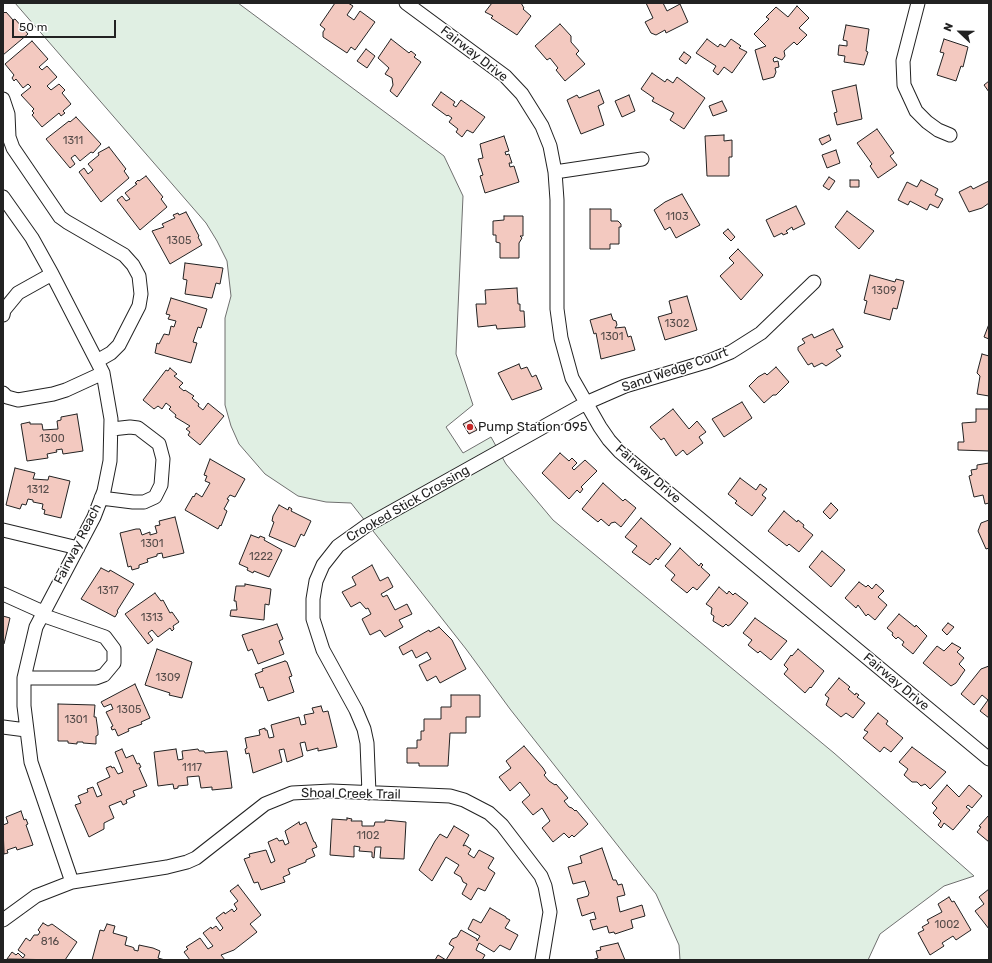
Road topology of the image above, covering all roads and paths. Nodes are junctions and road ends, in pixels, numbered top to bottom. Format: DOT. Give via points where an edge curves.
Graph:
graph roads {
  1 [pos="406,3"];
  2 [pos="918,3"];
  3 [pos="3,99"];
  4 [pos="950,135"];
  5 [pos="642,159"];
  6 [pos="555,172"];
  7 [pos="3,197"];
  8 [pos="52,274"];
  9 [pos="814,282"];
  10 [pos="3,315"];
  11 [pos="100,367"];
  12 [pos="3,393"];
  13 [pos="586,403"];
  14 [pos="112,429"];
  15 [pos="101,498"];
  16 [pos="3,530"];
  17 [pos="78,548"];
  18 [pos="3,594"];
  19 [pos="43,613"];
  20 [pos="24,678"];
  21 [pos="3,727"];
  22 [pos="26,730"];
  23 [pos="989,759"];
  24 [pos="369,793"];
  25 [pos="72,882"];
  26 [pos="3,920"];
  27 [pos="542,960"];
  1 -- 6 [label="street, Fairway Drive" via="496,69 522,94 542,126 550,146"];
  2 -- 4 [label="street" via="905,51 904,85 916,110 927,122"];
  3 -- 11 [label="street" via="13,148 60,217 124,255 134,265 139,276 139,306 119,345"];
  5 -- 6 [label="street"];
  6 -- 13 [label="street, Fairway Drive" via="557,309 566,359 572,378"];
  7 -- 8 [label="street, Fairway Reach" via="32,238"];
  8 -- 10 [label="street" via="18,293"];
  8 -- 11 [label="street, Fairway Reach"];
  9 -- 13 [label="street, Sand Wedge Court" via="760,333 731,352 625,386"];
  11 -- 12 [label="street" via="66,390 53,394 18,400"];
  11 -- 14 [label="street, Fairway Reach"];
  13 -- 23 [label="street, Fairway Drive" via="600,427 619,451"];
  13 -- 24 [label="street, Crooked Stick Crossing" via="366,526 338,546 323,565 314,593 313,619 316,634 364,729"];
  14 -- 15 [label="street, Fairway Reach" via="110,461"];
  14 -- 15 [label="street" via="138,428 159,444 163,459 160,485 155,496 144,502"];
  15 -- 17 [label="street, Fairway Reach"];
  16 -- 17 [label="street"];
  17 -- 19 [label="street, Fairway Reach"];
  18 -- 19 [label="street"];
  19 -- 20 [label="street, Fairway Reach" via="32,640"];
  19 -- 20 [label="street" via="105,637 114,648 114,663 104,675 96,678"];
  20 -- 22 [label="street, Fairway Reach"];
  21 -- 22 [label="street"];
  22 -- 25 [label="street, Fairway Reach" via="31,762"];
  24 -- 25 [label="street, Shoal Creek Trail" via="292,793 265,804 196,858 187,862"];
  24 -- 27 [label="street, Shoal Creek Trail" via="450,796 489,813 502,824 530,860 545,886 550,912"];
  25 -- 26 [label="street, Shoal Creek Trail" via="36,896"];
}
